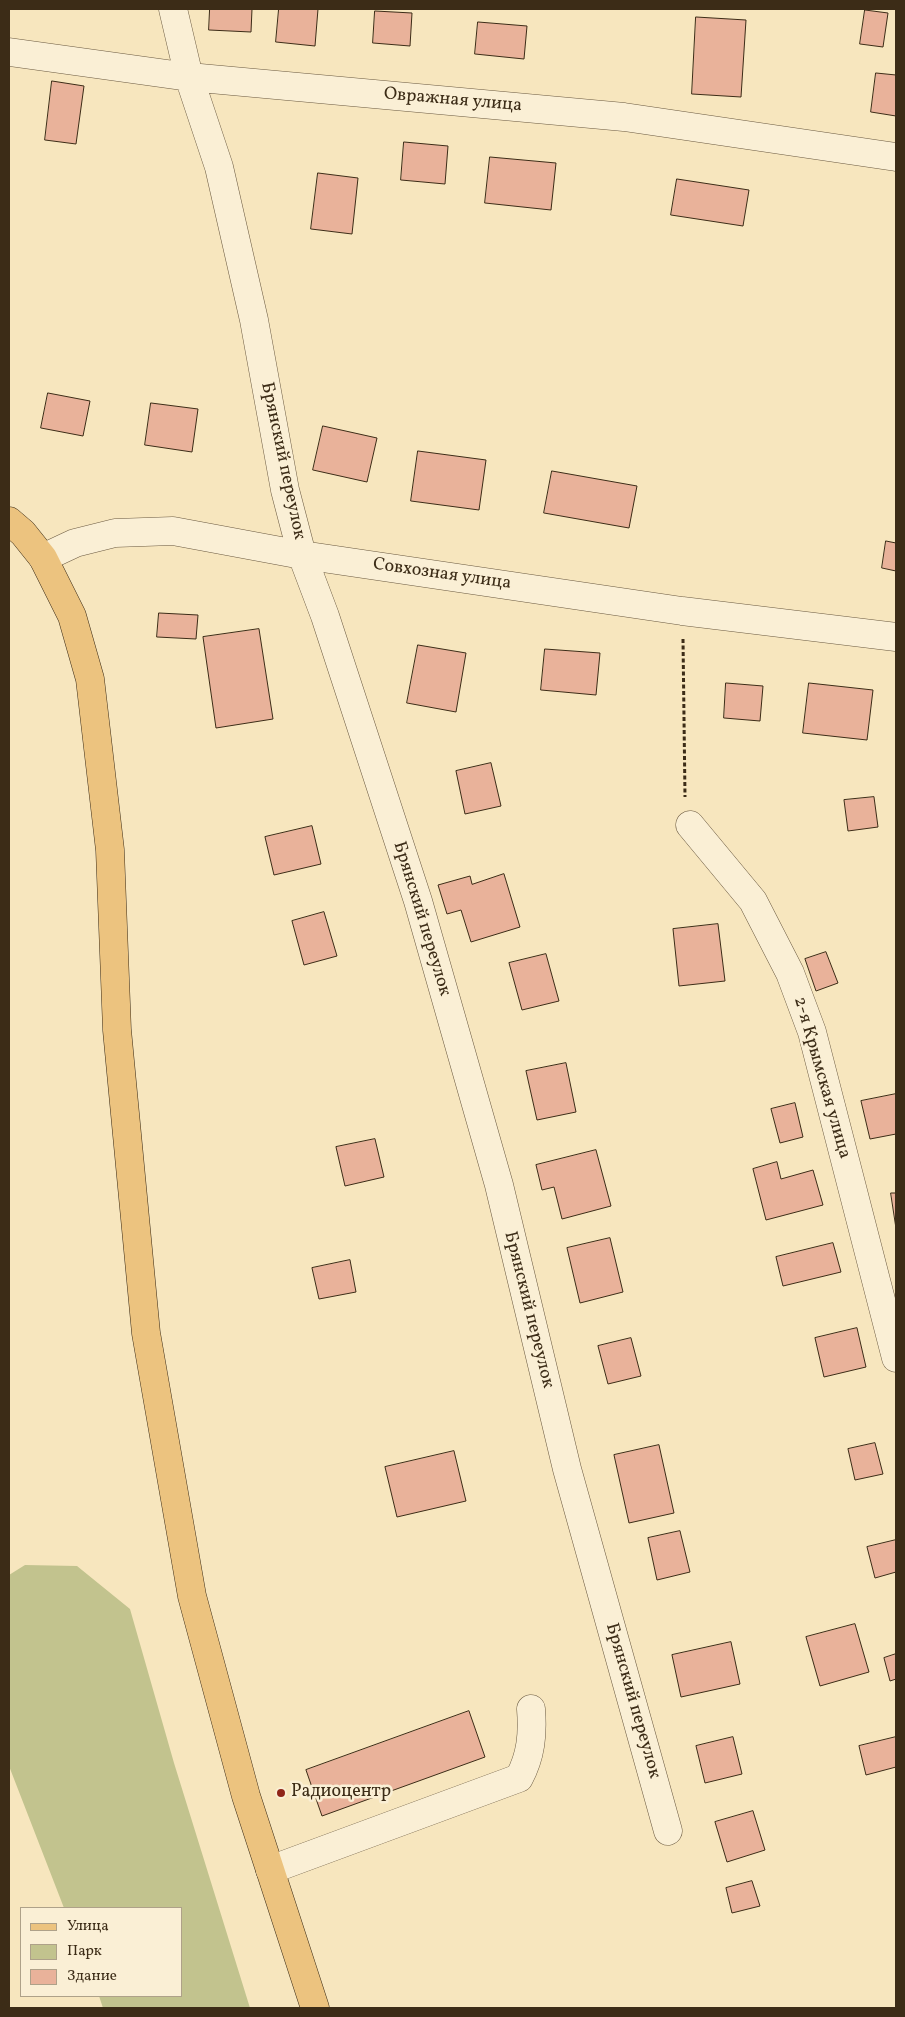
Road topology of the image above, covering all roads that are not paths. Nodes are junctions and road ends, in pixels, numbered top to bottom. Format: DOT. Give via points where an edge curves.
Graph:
graph roads {
  1 [pos="173,9"];
  2 [pos="9,52"];
  3 [pos="189,77"];
  4 [pos="896,157"];
  5 [pos="9,521"];
  6 [pos="302,554"];
  7 [pos="43,558"];
  8 [pos="896,637"];
  9 [pos="690,825"];
  10 [pos="896,1358"];
  11 [pos="531,1709"];
  12 [pos="668,1832"];
  13 [pos="270,1870"];
  14 [pos="314,2008"];
  1 -- 3 [label="street, Брянский переулок"];
  2 -- 3 [label="street, Овражная улица"];
  3 -- 4 [label="street, Овражная улица" via="624,117"];
  3 -- 6 [label="street, Брянский переулок" via="219,167 254,320 285,490"];
  5 -- 7 [label="main road"];
  6 -- 7 [label="street, Совхозная улица" via="173,531 115,533 76,543"];
  6 -- 8 [label="street, Совхозная улица" via="682,611"];
  6 -- 12 [label="street, Брянский переулок" via="420,910 498,1185 567,1469"];
  7 -- 13 [label="main road" via="72,616 90,679 110,850 117,1030 146,1333 192,1596 246,1796"];
  9 -- 10 [label="street, 2-я Крымская улица" via="753,900 790,973 812,1032"];
  11 -- 13 [label="street" via="533,1732 526,1766 519,1778"];
  13 -- 14 [label="main road"];
}
